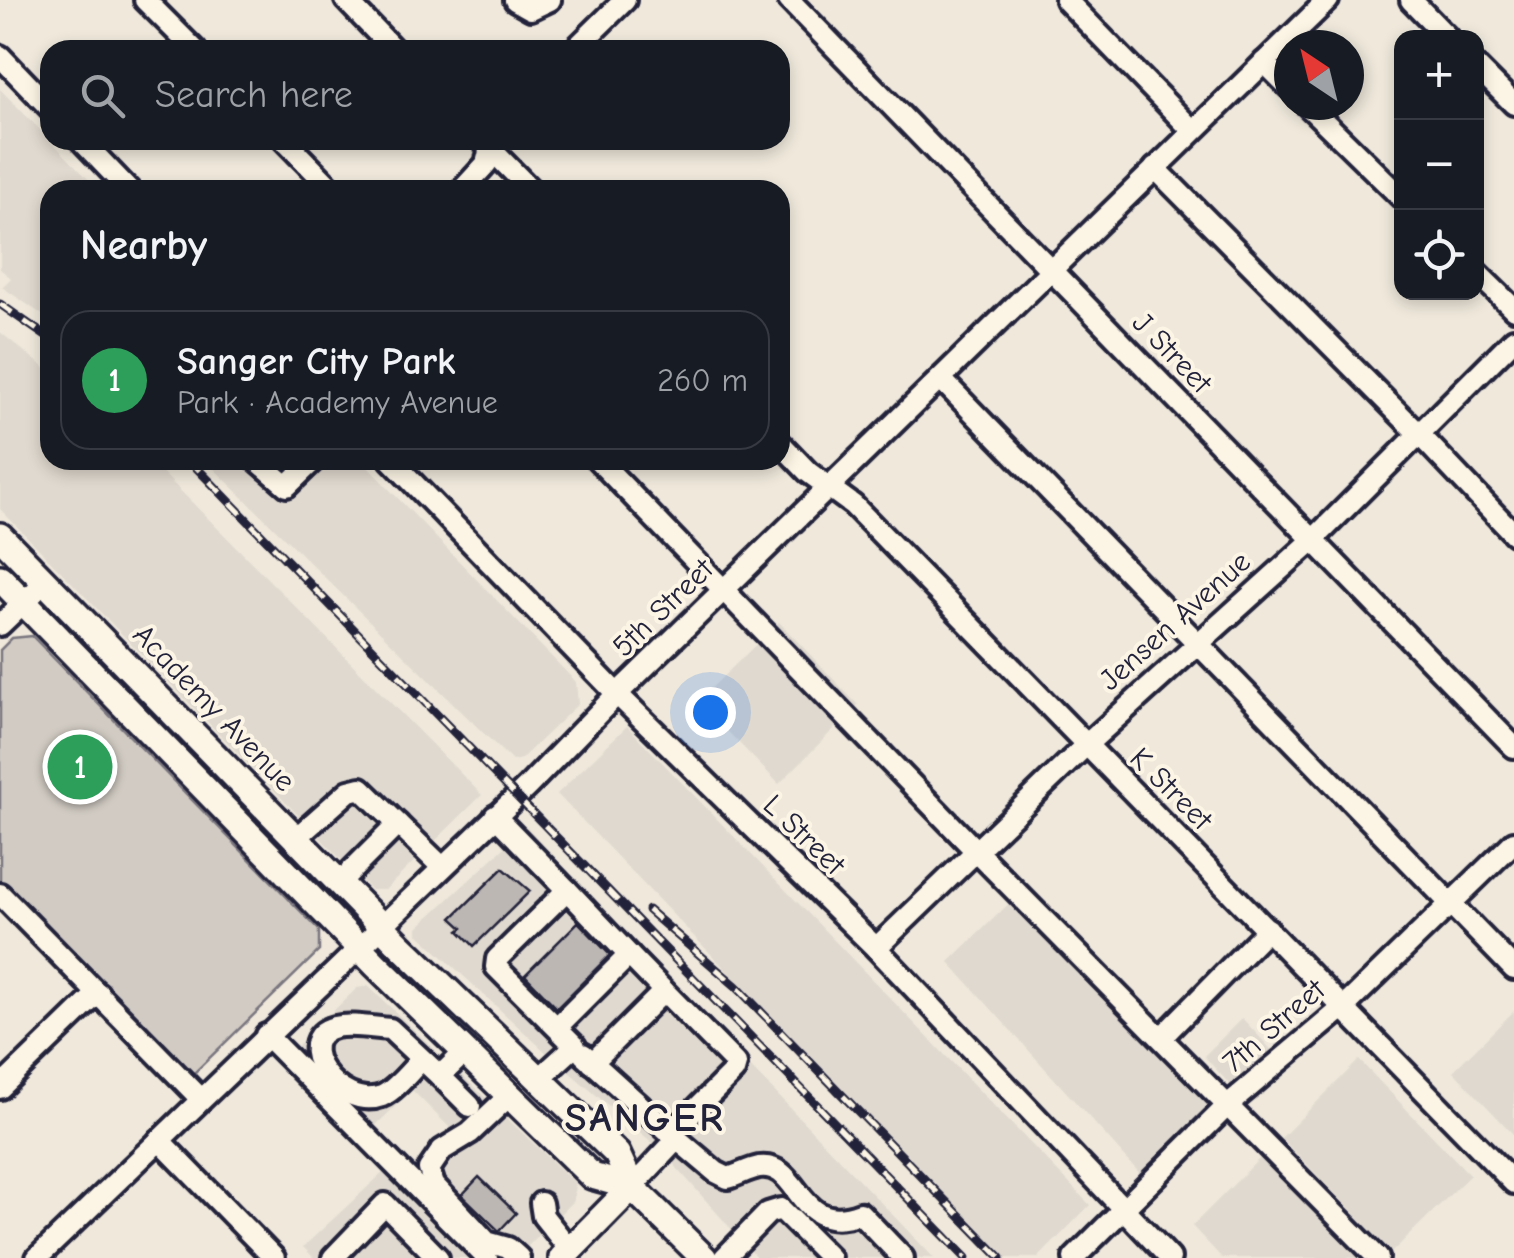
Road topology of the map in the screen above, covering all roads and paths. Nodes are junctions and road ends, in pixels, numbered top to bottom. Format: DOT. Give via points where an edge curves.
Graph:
graph roads {
  1 [pos="145,0"];
  2 [pos="346,0"];
  3 [pos="514,0"];
  4 [pos="550,0"];
  5 [pos="625,0"];
  6 [pos="788,0"];
  7 [pos="1066,0"];
  8 [pos="1328,0"];
  9 [pos="1412,0"];
  10 [pos="1440,30"];
  11 [pos="185,40"];
  12 [pos="384,40"];
  13 [pos="584,40"];
  14 [pos="0,56"];
  15 [pos="1264,62"];
  16 [pos="1274,72"];
  17 [pos="1484,74"];
  18 [pos="40,98"];
  19 [pos="1514,104"];
  20 [pos="1322,120"];
  21 [pos="1192,130"];
  22 [pos="91,150"];
  23 [pos="294,150"];
  24 [pos="486,150"];
  25 [pos="494,150"];
  26 [pos="1155,168"];
  27 [pos="119,180"];
  28 [pos="323,180"];
  29 [pos="473,180"];
  30 [pos="522,180"];
  31 [pos="1394,190"];
  32 [pos="1050,272"];
  33 [pos="1484,280"];
  34 [pos="1514,309"];
  35 [pos="1514,339"];
  36 [pos="941,380"];
  37 [pos="1419,434"];
  38 [pos="790,452"];
  39 [pos="269,470"];
  40 [pos="303,470"];
  41 [pos="401,470"];
  42 [pos="608,470"];
  43 [pos="830,488"];
  44 [pos="1514,534"];
  45 [pos="0,536"];
  46 [pos="1313,540"];
  47 [pos="0,578"];
  48 [pos="46,581"];
  49 [pos="726,590"];
  50 [pos="24,602"];
  51 [pos="0,625"];
  52 [pos="1198,644"];
  53 [pos="617,694"];
  54 [pos="1086,745"];
  55 [pos="1514,747"];
  56 [pos="174,758"];
  57 [pos="261,803"];
  58 [pos="496,816"];
  59 [pos="398,824"];
  60 [pos="295,839"];
  61 [pos="1514,842"];
  62 [pos="976,851"];
  63 [pos="442,868"];
  64 [pos="339,883"];
  65 [pos="568,890"];
  66 [pos="0,894"];
  67 [pos="1450,904"];
  68 [pos="381,926"];
  69 [pos="1268,929"];
  70 [pos="358,947"];
  71 [pos="876,948"];
  72 [pos="629,956"];
  73 [pos="1514,969"];
  74 [pos="664,991"];
  75 [pos="98,994"];
  76 [pos="1344,1007"];
  77 [pos="556,1027"];
  78 [pos="266,1036"];
  79 [pos="1162,1037"];
  80 [pos="575,1046"];
  81 [pos="466,1051"];
  82 [pos="422,1059"];
  83 [pos="592,1063"];
  84 [pos="440,1076"];
  85 [pos="540,1078"];
  86 [pos="0,1088"];
  87 [pos="511,1094"];
  88 [pos="201,1099"];
  89 [pos="1229,1104"];
  90 [pos="470,1106"];
  91 [pos="674,1137"];
  92 [pos="160,1140"];
  93 [pos="1514,1183"];
  94 [pos="632,1187"];
  95 [pos="541,1204"];
  96 [pos="1124,1209"];
  97 [pos="50,1254"];
  98 [pos="566,1254"];
  99 [pos="821,1255"];
  100 [pos="274,1258"];
  101 [pos="332,1258"];
  102 [pos="438,1258"];
  103 [pos="486,1258"];
  104 [pos="519,1258"];
  105 [pos="704,1258"];
  106 [pos="724,1258"];
  107 [pos="903,1258"];
  108 [pos="1074,1258"];
  109 [pos="1170,1258"];
  110 [pos="1378,1258"];
  1 -- 11 [label="street"];
  2 -- 12 [label="street"];
  3 -- 4 [label="street" via="531,9"];
  5 -- 13 [label="street"];
  6 -- 32 [label="street, J Street"];
  7 -- 21 [label="street"];
  8 -- 15 [label="street, 5th Street"];
  9 -- 10 [label="street"];
  14 -- 18 [label="street"];
  15 -- 16 [label="street"];
  15 -- 21 [label="street, 5th Street"];
  17 -- 19 [label="street"];
  20 -- 31 [label="street"];
  21 -- 26 [label="street, 5th Street"];
  22 -- 27 [label="street"];
  23 -- 28 [label="street"];
  24 -- 29 [label="street"];
  25 -- 30 [label="street"];
  26 -- 32 [label="street, 5th Street"];
  26 -- 37 [label="street"];
  32 -- 36 [label="street, 5th Street"];
  32 -- 46 [label="street, J Street"];
  33 -- 34 [label="street"];
  35 -- 37 [label="street, Jensen Avenue"];
  36 -- 43 [label="street, 5th Street"];
  36 -- 52 [label="street"];
  37 -- 44 [label="street"];
  37 -- 46 [label="street, Jensen Avenue"];
  38 -- 43 [label="street, K Street"];
  39 -- 40 [label="street" via="286,486"];
  41 -- 53 [label="street, L Street"];
  42 -- 49 [label="street"];
  43 -- 49 [label="street, 5th Street"];
  43 -- 54 [label="street, K Street"];
  45 -- 48 [label="main road, Academy Avenue"];
  46 -- 52 [label="street, Jensen Avenue"];
  46 -- 55 [label="street, J Street"];
  47 -- 50 [label="main road"];
  48 -- 50 [label="street"];
  48 -- 57 [label="main road, Academy Avenue"];
  49 -- 53 [label="street, 5th Street"];
  49 -- 62 [label="street"];
  50 -- 51 [label="street"];
  50 -- 56 [label="main road"];
  52 -- 54 [label="street, Jensen Avenue"];
  52 -- 67 [label="street"];
  53 -- 58 [label="street, 5th Street"];
  53 -- 71 [label="street, L Street"];
  54 -- 62 [label="street, Jensen Avenue"];
  54 -- 69 [label="street, K Street"];
  56 -- 57 [label="main road" via="207,770 242,804"];
  56 -- 70 [label="main road"];
  57 -- 60 [label="main road, Academy Avenue"];
  58 -- 63 [label="street, 5th Street"];
  58 -- 65 [label="street"];
  59 -- 60 [label="street" via="356,788"];
  59 -- 63 [label="street"];
  59 -- 64 [label="street"];
  60 -- 64 [label="main road, Academy Avenue"];
  61 -- 67 [label="street, 7th Street"];
  62 -- 71 [label="street, Jensen Avenue"];
  62 -- 79 [label="street"];
  63 -- 68 [label="street, 5th Street"];
  64 -- 68 [label="main road, Academy Avenue"];
  65 -- 72 [label="street"];
  65 -- 77 [label="street" via="496,967"];
  66 -- 75 [label="street"];
  67 -- 73 [label="street"];
  67 -- 76 [label="street, 7th Street"];
  68 -- 70 [label="street, 5th Street"];
  68 -- 85 [label="main road, Academy Avenue"];
  69 -- 76 [label="street, K Street"];
  69 -- 79 [label="street"];
  70 -- 78 [label="street, 5th Street"];
  70 -- 81 [label="main road"];
  71 -- 96 [label="street, L Street"];
  72 -- 74 [label="street"];
  72 -- 77 [label="street"];
  74 -- 83 [label="street"];
  74 -- 91 [label="street" via="736,1064"];
  75 -- 86 [label="street"];
  75 -- 88 [label="street"];
  76 -- 89 [label="street, 7th Street"];
  76 -- 93 [label="street, K Street"];
  77 -- 80 [label="street"];
  78 -- 88 [label="street, 5th Street"];
  78 -- 103 [label="street"];
  79 -- 89 [label="street"];
  80 -- 83 [label="street"];
  80 -- 85 [label="street"];
  81 -- 84 [label="street"];
  81 -- 87 [label="main road"];
  82 -- 82 [label="street" via="390,1029 334,1027 317,1045 367,1098 385,1095"];
  82 -- 84 [label="street"];
  83 -- 91 [label="street"];
  84 -- 90 [label="street"];
  85 -- 94 [label="main road, Academy Avenue" via="617,1154"];
  87 -- 94 [label="main road" via="592,1176"];
  87 -- 104 [label="street" via="428,1169 487,1242"];
  88 -- 92 [label="street, 5th Street"];
  89 -- 96 [label="street, 7th Street"];
  89 -- 110 [label="street"];
  91 -- 94 [label="street"];
  91 -- 107 [label="street" via="728,1178 773,1168 822,1218 860,1213"];
  92 -- 97 [label="street, 5th Street"];
  92 -- 100 [label="street"];
  94 -- 98 [label="main road"];
  94 -- 105 [label="main road"];
  95 -- 98 [label="street"];
  96 -- 108 [label="street, 7th Street"];
  96 -- 109 [label="street, L Street"];
  99 -- 106 [label="street" via="781,1209 768,1213"];
  101 -- 102 [label="street" via="384,1204"];
}
